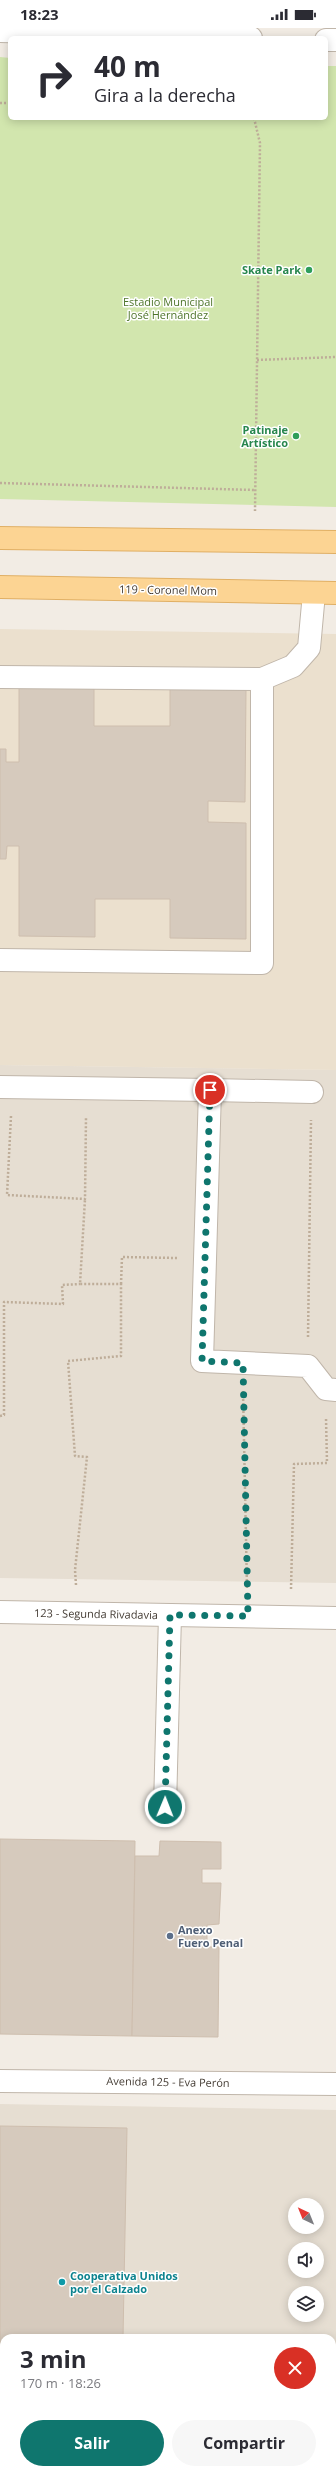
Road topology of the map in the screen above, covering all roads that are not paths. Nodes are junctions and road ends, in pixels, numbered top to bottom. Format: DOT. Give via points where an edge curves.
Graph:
graph roads {
  1 [pos="0,32"];
  2 [pos="161,32"];
  3 [pos="221,36"];
  4 [pos="0,538"];
  5 [pos="336,542"];
  6 [pos="0,587"];
  7 [pos="314,593"];
  8 [pos="336,593"];
  9 [pos="0,677"];
  10 [pos="262,680"];
  11 [pos="0,960"];
  12 [pos="6,1087"];
  13 [pos="210,1090"];
  14 [pos="312,1092"];
  15 [pos="331,1390"];
  16 [pos="0,1612"];
  17 [pos="170,1615"];
  18 [pos="336,1618"];
  19 [pos="165,1807"];
  20 [pos="0,2081"];
  21 [pos="336,2084"];
  1 -- 2 [label="street"];
  2 -- 3 [label="street"];
  4 -- 5 [label="main road"];
  6 -- 7 [label="main road, 119 - Coronel Mom"];
  7 -- 8 [label="main road, 119 - Coronel Mom"];
  7 -- 10 [label="street" via="309,648 293,666"];
  9 -- 10 [label="street"];
  10 -- 11 [label="street" via="262,963"];
  12 -- 13 [label="street"];
  13 -- 14 [label="street"];
  13 -- 15 [label="street" via="202,1361 308,1366"];
  16 -- 17 [label="street, 123 - Segunda Rivadavia"];
  17 -- 18 [label="street, 123 - Segunda Rivadavia"];
  17 -- 19 [label="street"];
  20 -- 21 [label="street, Avenida 125 - Eva Perón"];
}
